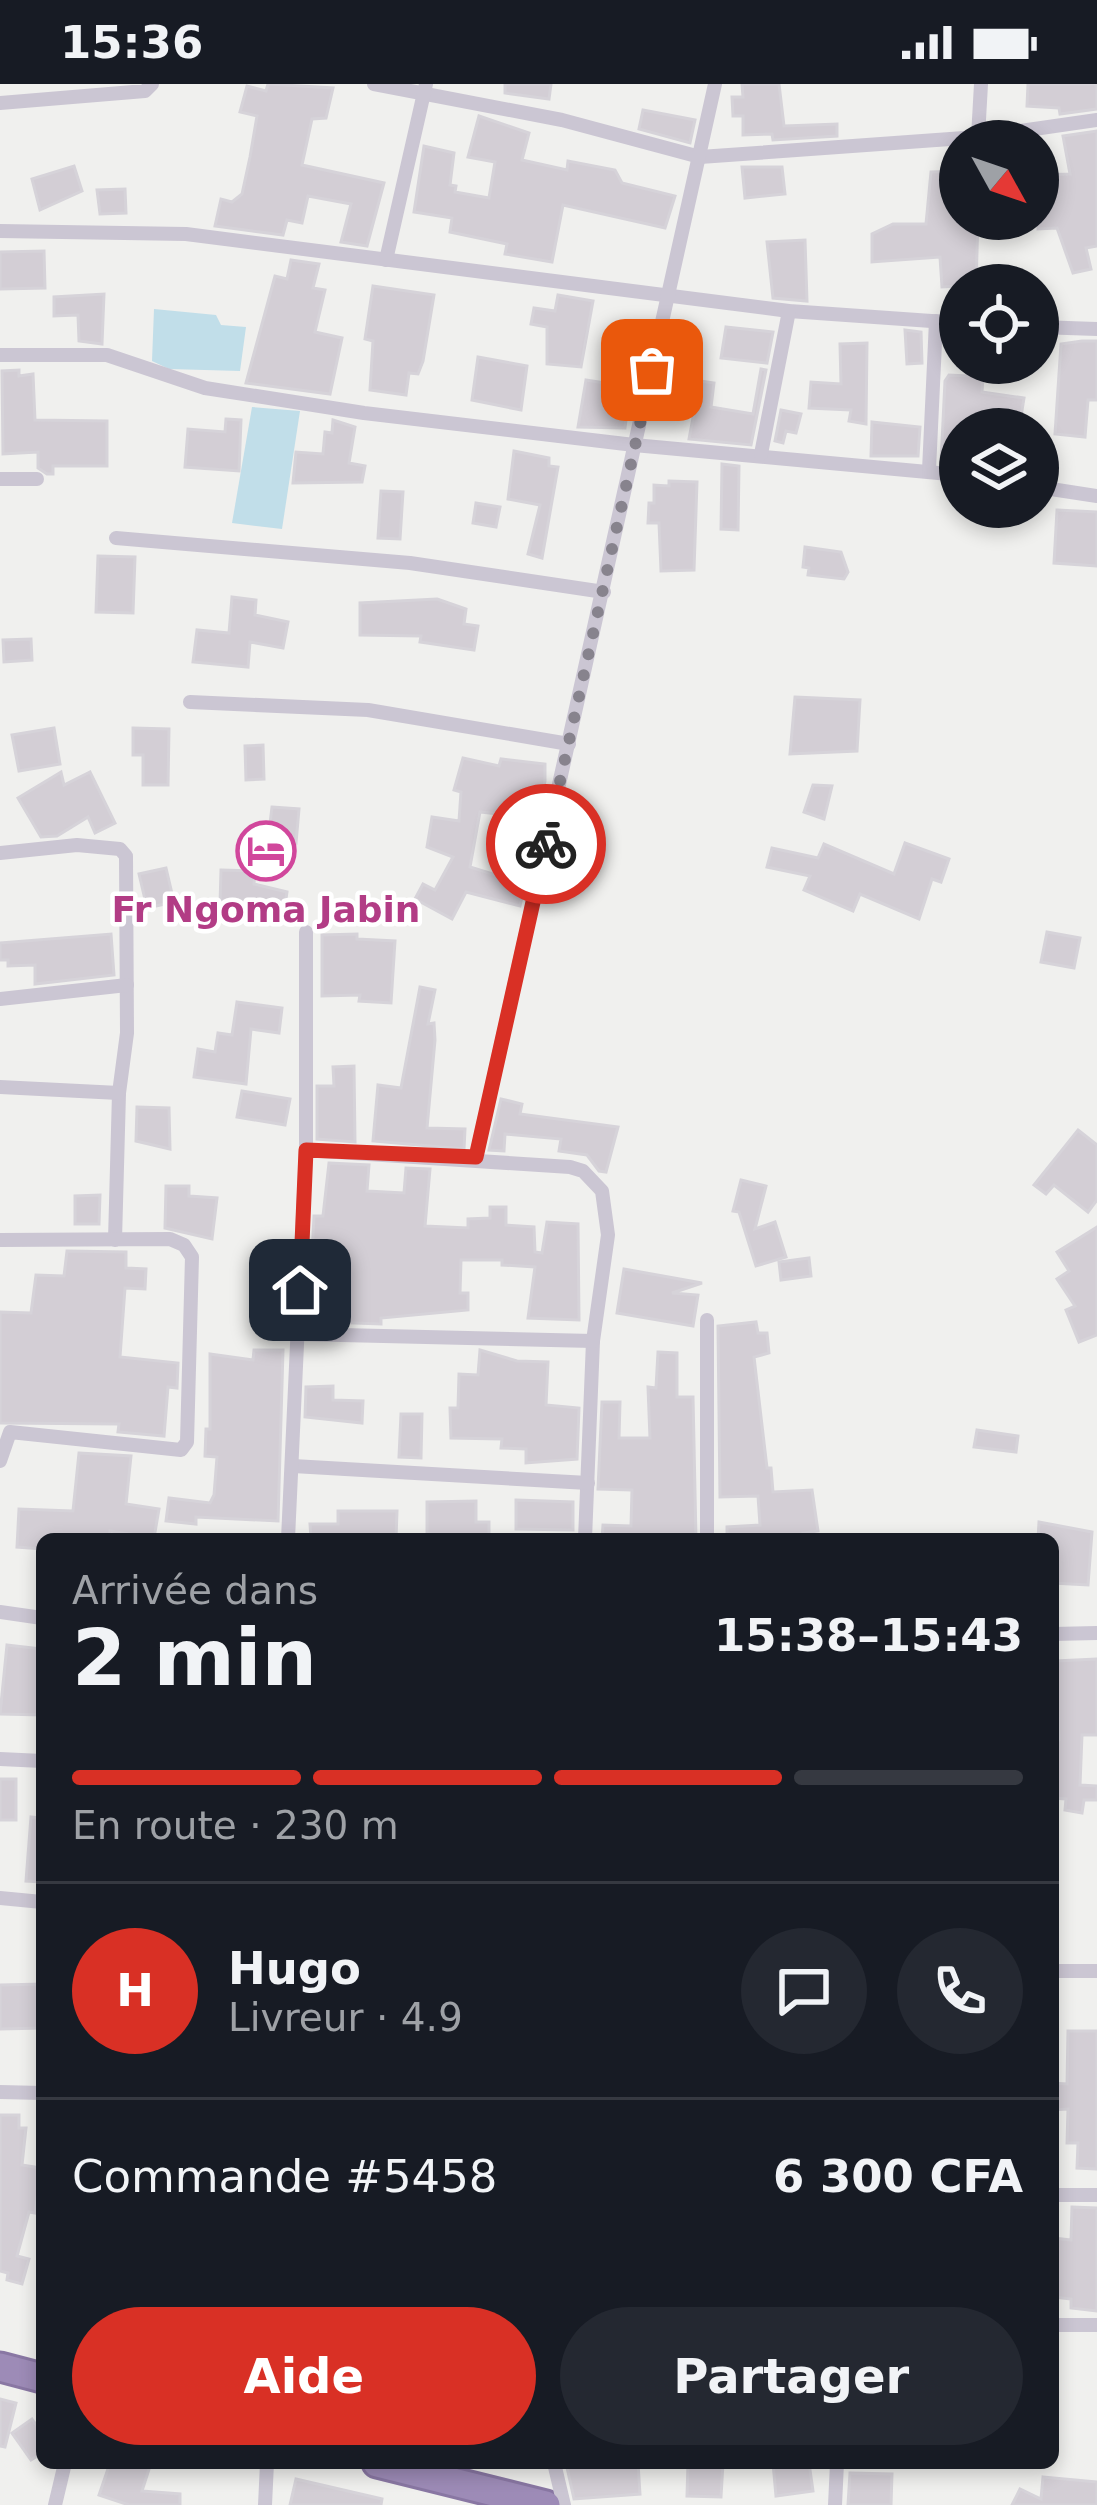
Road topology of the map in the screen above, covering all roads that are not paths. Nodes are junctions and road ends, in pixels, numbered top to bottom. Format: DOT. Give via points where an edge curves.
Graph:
graph roads {
  1 [pos="152,84"];
  2 [pos="374,84"];
  3 [pos="715,84"];
  4 [pos="981,84"];
  5 [pos="425,89"];
  6 [pos="0,103"];
  7 [pos="979,120"];
  8 [pos="1097,120"];
  9 [pos="1059,125"];
  10 [pos="939,140"];
  11 [pos="700,157"];
  12 [pos="0,231"];
  13 [pos="386,260"];
  14 [pos="670,295"];
  15 [pos="789,311"];
  16 [pos="936,322"];
  17 [pos="939,322"];
  18 [pos="1059,328"];
  19 [pos="1097,329"];
  20 [pos="0,355"];
  21 [pos="634,445"];
  22 [pos="761,454"];
  23 [pos="929,470"];
  24 [pos="939,472"];
  25 [pos="0,479"];
  26 [pos="37,479"];
  27 [pos="1059,490"];
  28 [pos="1097,496"];
  29 [pos="116,538"];
  30 [pos="604,592"];
  31 [pos="190,702"];
  32 [pos="568,744"];
  33 [pos="0,853"];
  34 [pos="306,932"];
  35 [pos="128,985"];
  36 [pos="0,999"];
  37 [pos="0,1087"];
  38 [pos="119,1093"];
  39 [pos="306,1150"];
  40 [pos="476,1157"];
  41 [pos="0,1240"];
  42 [pos="115,1240"];
  43 [pos="707,1319"];
  44 [pos="299,1334"];
  45 [pos="593,1341"];
  46 [pos="0,1461"];
  47 [pos="293,1466"];
  48 [pos="588,1483"];
  49 [pos="288,1533"];
  50 [pos="585,1533"];
  51 [pos="707,1533"];
  52 [pos="0,1612"];
  53 [pos="36,1617"];
  54 [pos="1059,1634"];
  55 [pos="1097,1634"];
  56 [pos="0,1759"];
  57 [pos="36,1761"];
  58 [pos="0,1898"];
  59 [pos="36,1901"];
  60 [pos="1059,1971"];
  61 [pos="1097,1971"];
  62 [pos="0,2092"];
  63 [pos="36,2093"];
  64 [pos="1059,2194"];
  65 [pos="1097,2195"];
  66 [pos="1059,2325"];
  67 [pos="1097,2325"];
  68 [pos="0,2367"];
  69 [pos="36,2376"];
  70 [pos="64,2469"];
  71 [pos="267,2469"];
  72 [pos="401,2469"];
  73 [pos="555,2469"];
  74 [pos="837,2469"];
  75 [pos="55,2505"];
  76 [pos="265,2505"];
  77 [pos="546,2505"];
  78 [pos="564,2505"];
  79 [pos="835,2505"];
  1 -- 6 [label="street" via="145,91"];
  2 -- 5 [label="street"];
  3 -- 11 [label="street"];
  4 -- 7 [label="street"];
  5 -- 11 [label="street"];
  5 -- 13 [label="street"];
  8 -- 9 [label="street"];
  10 -- 11 [label="street"];
  11 -- 14 [label="street"];
  12 -- 13 [label="street" via="186,234"];
  13 -- 14 [label="street"];
  14 -- 15 [label="street"];
  14 -- 21 [label="street"];
  15 -- 16 [label="street"];
  15 -- 22 [label="street"];
  16 -- 17 [label="street"];
  16 -- 23 [label="street"];
  18 -- 19 [label="street"];
  20 -- 21 [label="street" via="107,355 205,388"];
  21 -- 22 [label="street"];
  21 -- 30 [label="street"];
  22 -- 23 [label="street"];
  23 -- 24 [label="street"];
  25 -- 26 [label="street"];
  27 -- 28 [label="street"];
  29 -- 30 [label="street" via="410,563"];
  30 -- 32 [label="street"];
  31 -- 32 [label="street" via="368,710"];
  32 -- 40 [label="street"];
  33 -- 35 [label="street" via="76,845 124,851"];
  34 -- 39 [label="street"];
  35 -- 36 [label="street"];
  35 -- 38 [label="street"];
  37 -- 38 [label="street"];
  38 -- 42 [label="street"];
  39 -- 40 [label="street"];
  39 -- 44 [label="street"];
  40 -- 45 [label="street" via="569,1166 602,1191 608,1234"];
  41 -- 42 [label="street"];
  42 -- 46 [label="street" via="170,1239 192,1257 187,1442 170,1453 10,1432"];
  43 -- 51 [label="street"];
  44 -- 45 [label="street"];
  44 -- 47 [label="street"];
  45 -- 48 [label="street"];
  47 -- 48 [label="street"];
  47 -- 49 [label="street"];
  48 -- 50 [label="street"];
  52 -- 53 [label="street"];
  54 -- 55 [label="street"];
  56 -- 57 [label="street"];
  58 -- 59 [label="street"];
  60 -- 61 [label="street"];
  62 -- 63 [label="street"];
  64 -- 65 [label="street"];
  66 -- 67 [label="street"];
  68 -- 69 [label="highway"];
  70 -- 75 [label="street"];
  71 -- 76 [label="street"];
  72 -- 77 [label="highway"];
  73 -- 78 [label="street"];
  74 -- 79 [label="street"];
}
